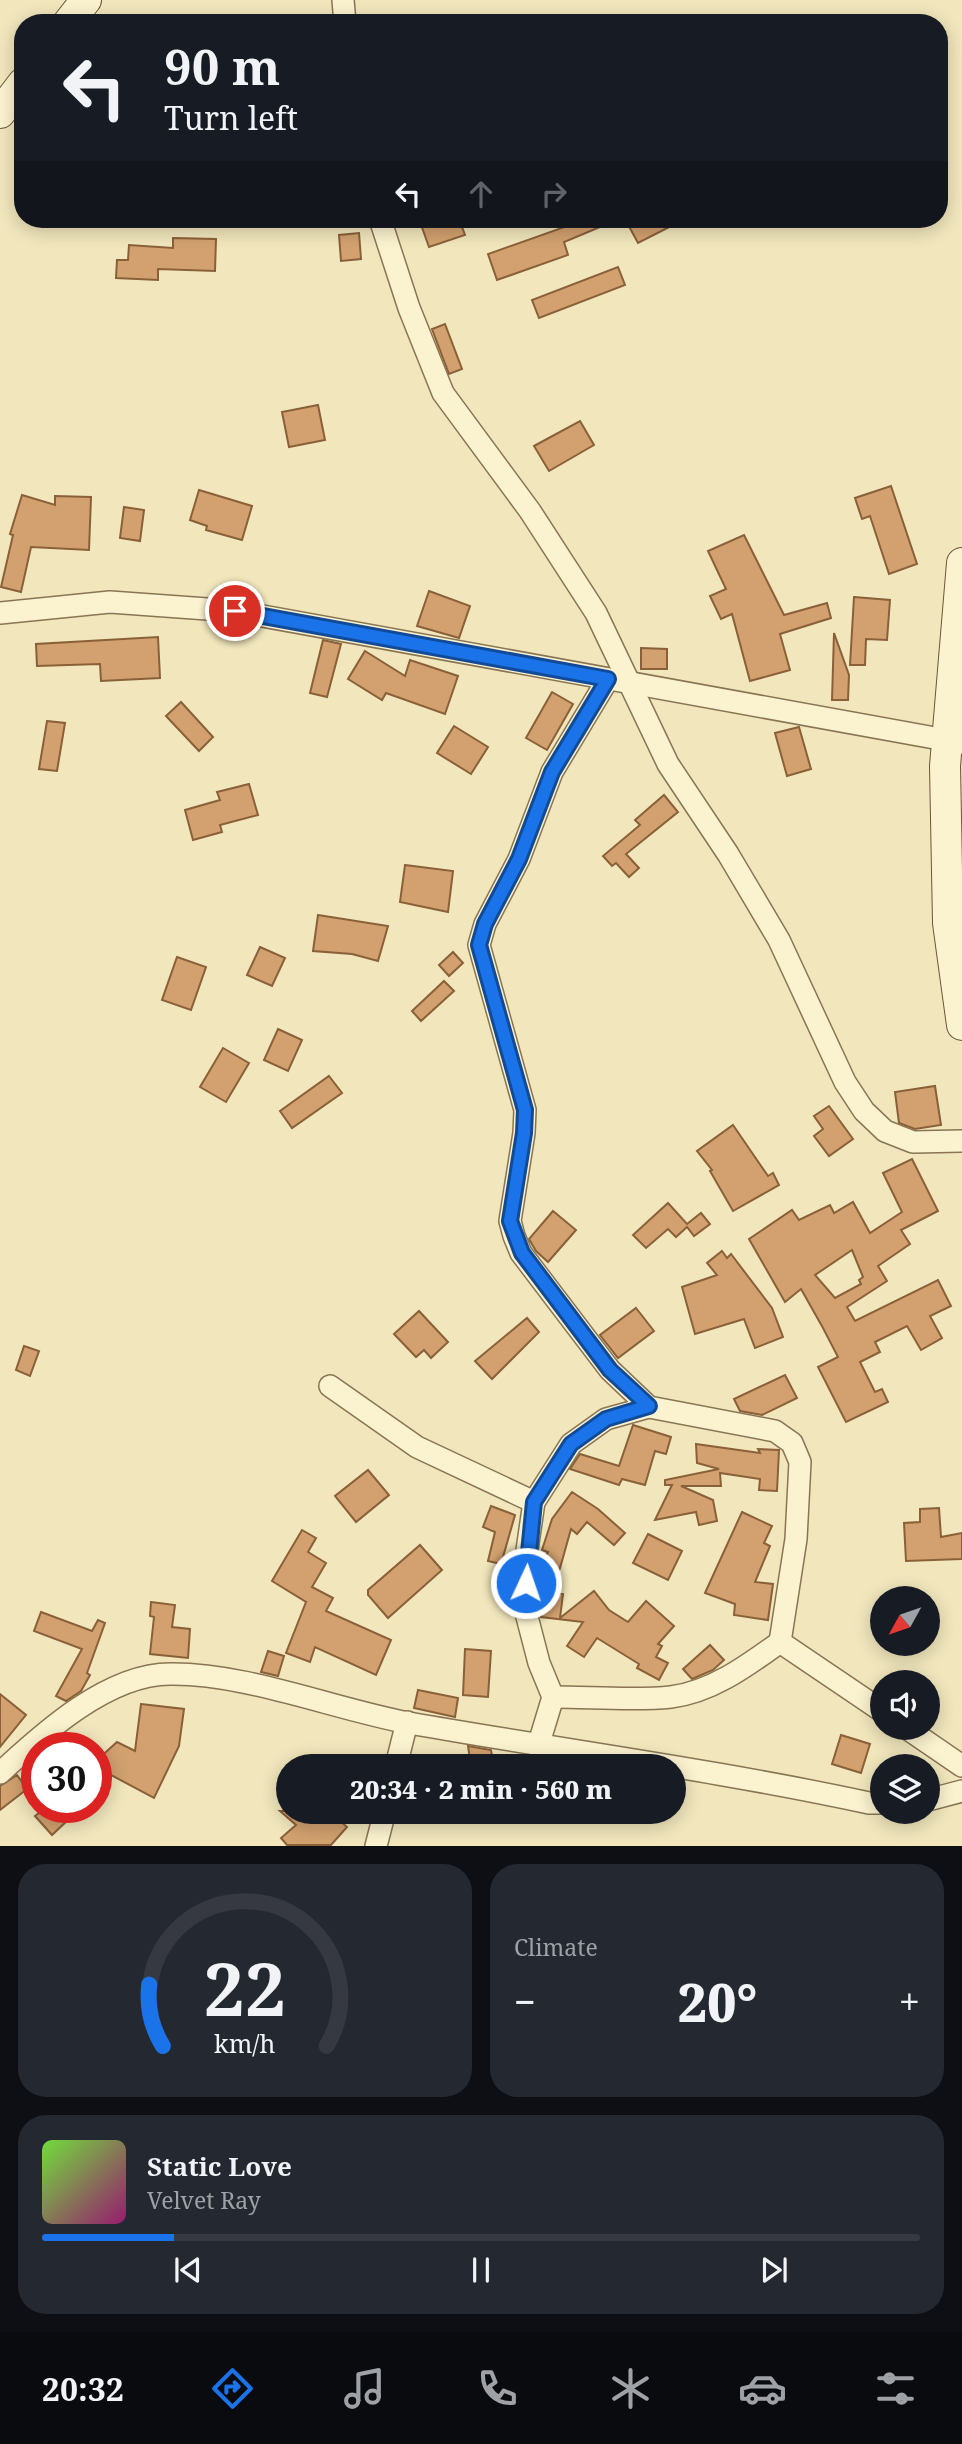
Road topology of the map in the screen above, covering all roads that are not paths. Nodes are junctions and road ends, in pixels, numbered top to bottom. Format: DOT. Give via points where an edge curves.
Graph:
graph roads {
  1 [pos="86,0"];
  2 [pos="75,14"];
  3 [pos="14,95"];
  4 [pos="0,113"];
  5 [pos="383,228"];
  6 [pos="962,563"];
  7 [pos="0,613"];
  8 [pos="618,681"];
  9 [pos="954,742"];
  10 [pos="962,1025"];
  11 [pos="962,1141"];
  12 [pos="330,1386"];
  13 [pos="649,1406"];
  14 [pos="534,1502"];
  15 [pos="780,1642"];
  16 [pos="553,1697"];
  17 [pos="870,1704"];
  18 [pos="407,1722"];
  19 [pos="924,1740"];
  20 [pos="539,1743"];
  21 [pos="399,1754"];
  22 [pos="962,1766"];
  23 [pos="0,1773"];
  24 [pos="962,1791"];
  25 [pos="940,1797"];
  26 [pos="870,1801"];
  27 [pos="382,1824"];
  28 [pos="376,1846"];
  1 -- 2 [label="main road"];
  3 -- 4 [label="main road"];
  5 -- 8 [label="street" via="443,393 530,511 589,602 611,641"];
  6 -- 9 [label="main road"];
  7 -- 8 [label="street" via="110,602 235,611"];
  8 -- 9 [label="street"];
  8 -- 11 [label="street" via="779,940 845,1082 864,1111 885,1131 913,1142"];
  8 -- 13 [label="street" via="552,772 479,945 525,1110 510,1221 514,1236 610,1370"];
  9 -- 10 [label="main road" via="948,923"];
  12 -- 14 [label="street" via="417,1447"];
  13 -- 14 [label="street" via="606,1419 571,1444"];
  13 -- 15 [label="street" via="775,1431 792,1443 800,1462 796,1539"];
  14 -- 16 [label="street" via="525,1609"];
  15 -- 16 [label="street" via="738,1672 672,1697"];
  15 -- 17 [label="street"];
  16 -- 20 [label="street"];
  18 -- 20 [label="street"];
  18 -- 21 [label="street"];
  18 -- 23 [label="street" via="234,1682 169,1674 127,1684 91,1702 48,1728"];
  19 -- 22 [label="street"];
  20 -- 26 [label="street"];
  24 -- 25 [label="street"];
  27 -- 28 [label="street"];
}
